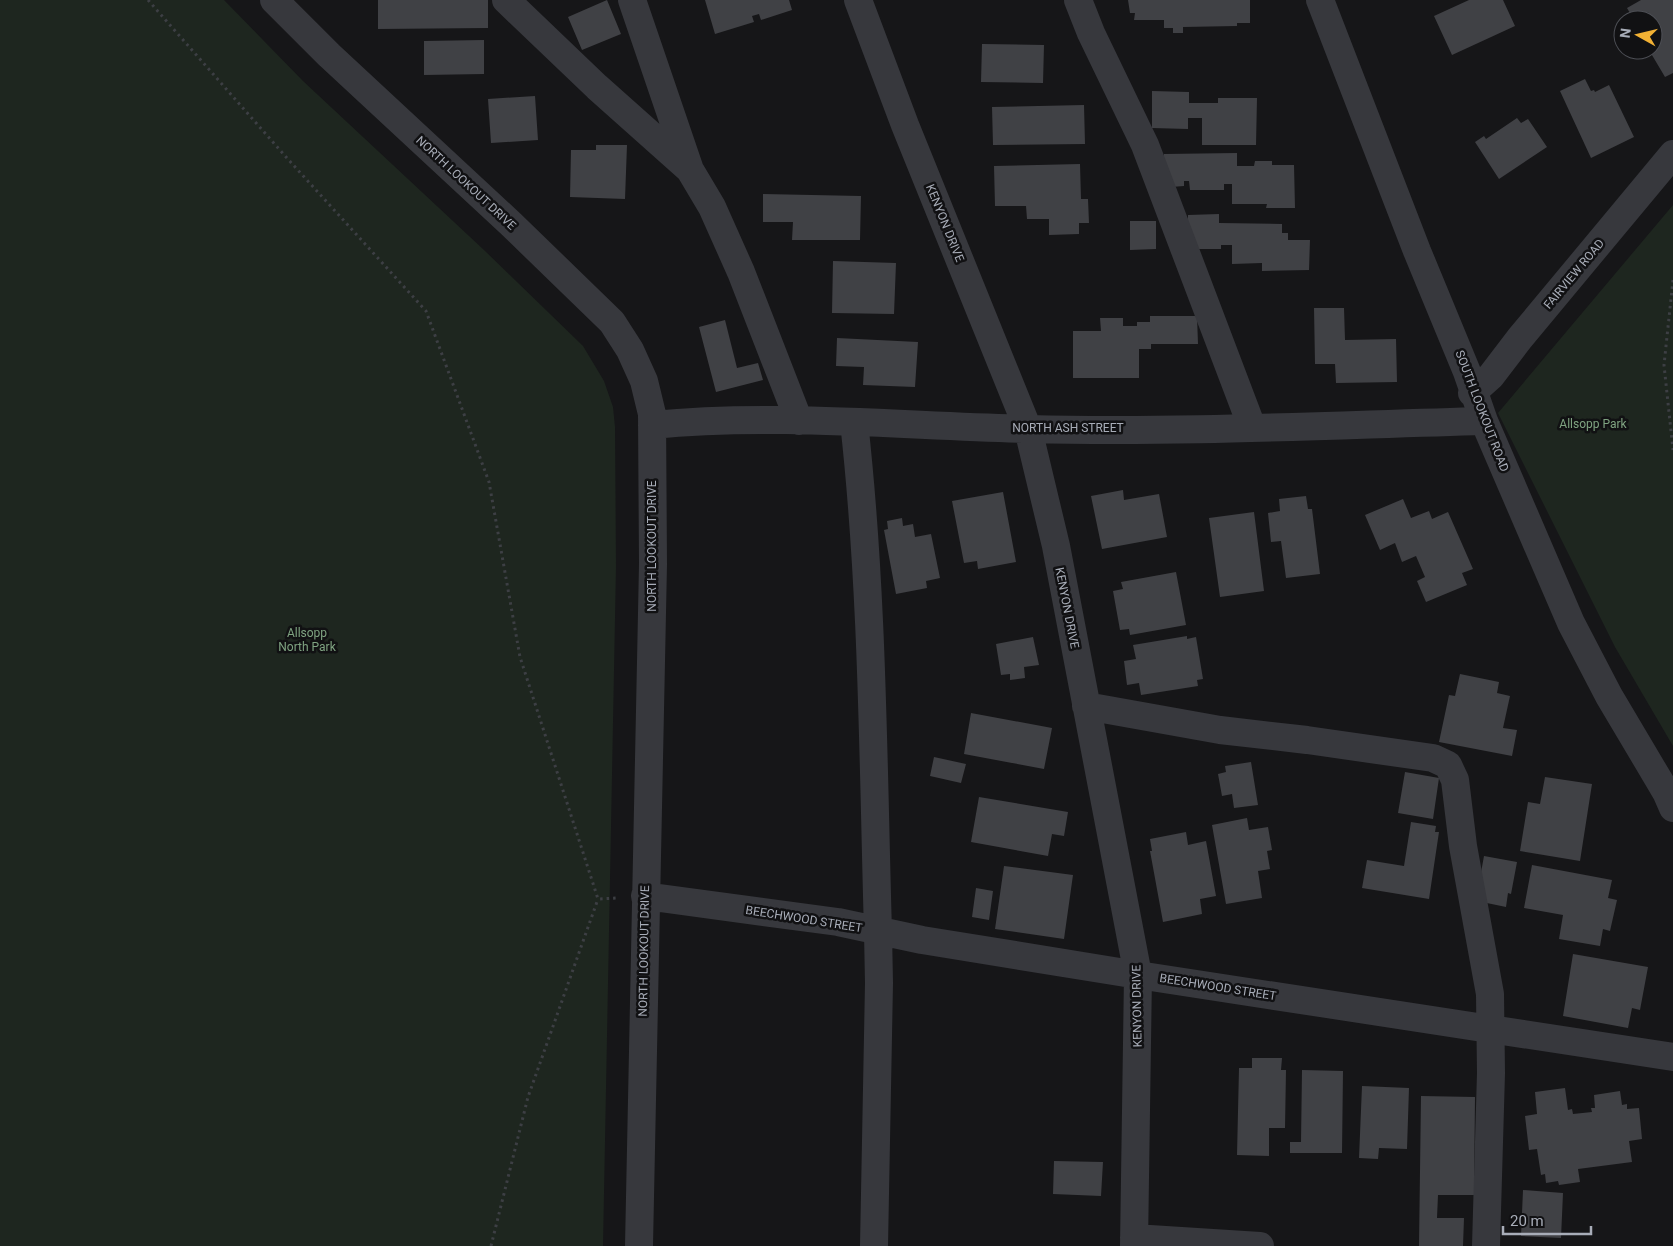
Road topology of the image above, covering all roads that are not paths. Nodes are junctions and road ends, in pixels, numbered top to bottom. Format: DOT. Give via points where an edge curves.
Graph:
graph roads {
  1 [pos="274,0"];
  2 [pos="506,0"];
  3 [pos="632,0"];
  4 [pos="858,0"];
  5 [pos="1078,0"];
  6 [pos="1320,0"];
  7 [pos="1673,154"];
  8 [pos="690,170"];
  9 [pos="1472,393"];
  10 [pos="799,421"];
  11 [pos="1484,421"];
  12 [pos="854,422"];
  13 [pos="652,425"];
  14 [pos="1252,427"];
  15 [pos="1028,429"];
  16 [pos="1086,706"];
  17 [pos="1673,808"];
  18 [pos="645,896"];
  19 [pos="878,932"];
  20 [pos="1138,975"];
  21 [pos="1492,1028"];
  22 [pos="1673,1057"];
  23 [pos="1134,1242"];
  24 [pos="639,1246"];
  25 [pos="874,1246"];
  26 [pos="1260,1246"];
  27 [pos="1486,1246"];
  1 -- 13 [label="street, NORTH LOOKOUT DRIVE" via="612,322 644,381"];
  2 -- 8 [label="street" via="603,94"];
  3 -- 8 [label="street"];
  4 -- 15 [label="street, KENYON DRIVE"];
  5 -- 14 [label="street" via="1145,145"];
  6 -- 9 [label="street, SOUTH LOOKOUT ROAD" via="1467,372"];
  7 -- 9 [label="street, FAIRVIEW ROAD" via="1491,376"];
  8 -- 10 [label="street" via="712,207 741,272"];
  9 -- 11 [label="street, SOUTH LOOKOUT ROAD"];
  10 -- 12 [label="street, NORTH ASH STREET"];
  10 -- 13 [label="street, NORTH ASH STREET"];
  11 -- 14 [label="street, NORTH ASH STREET"];
  11 -- 17 [label="street, SOUTH LOOKOUT ROAD" via="1571,623"];
  12 -- 15 [label="street, NORTH ASH STREET"];
  12 -- 19 [label="street" via="870,613"];
  13 -- 18 [label="street, NORTH LOOKOUT DRIVE" via="653,564"];
  14 -- 15 [label="street, NORTH ASH STREET"];
  15 -- 16 [label="street, KENYON DRIVE" via="1056,546"];
  16 -- 20 [label="street, KENYON DRIVE"];
  16 -- 21 [label="street" via="1220,730 1433,758 1448,765 1455,780 1463,846 1490,994"];
  18 -- 19 [label="street, BEECHWOOD STREET" via="838,922"];
  18 -- 24 [label="street, NORTH LOOKOUT DRIVE"];
  19 -- 20 [label="street, BEECHWOOD STREET"];
  19 -- 25 [label="street"];
  20 -- 21 [label="street, BEECHWOOD STREET"];
  20 -- 23 [label="street, KENYON DRIVE"];
  21 -- 22 [label="street, BEECHWOOD STREET"];
  21 -- 27 [label="street"];
  23 -- 26 [label="street"];
}
